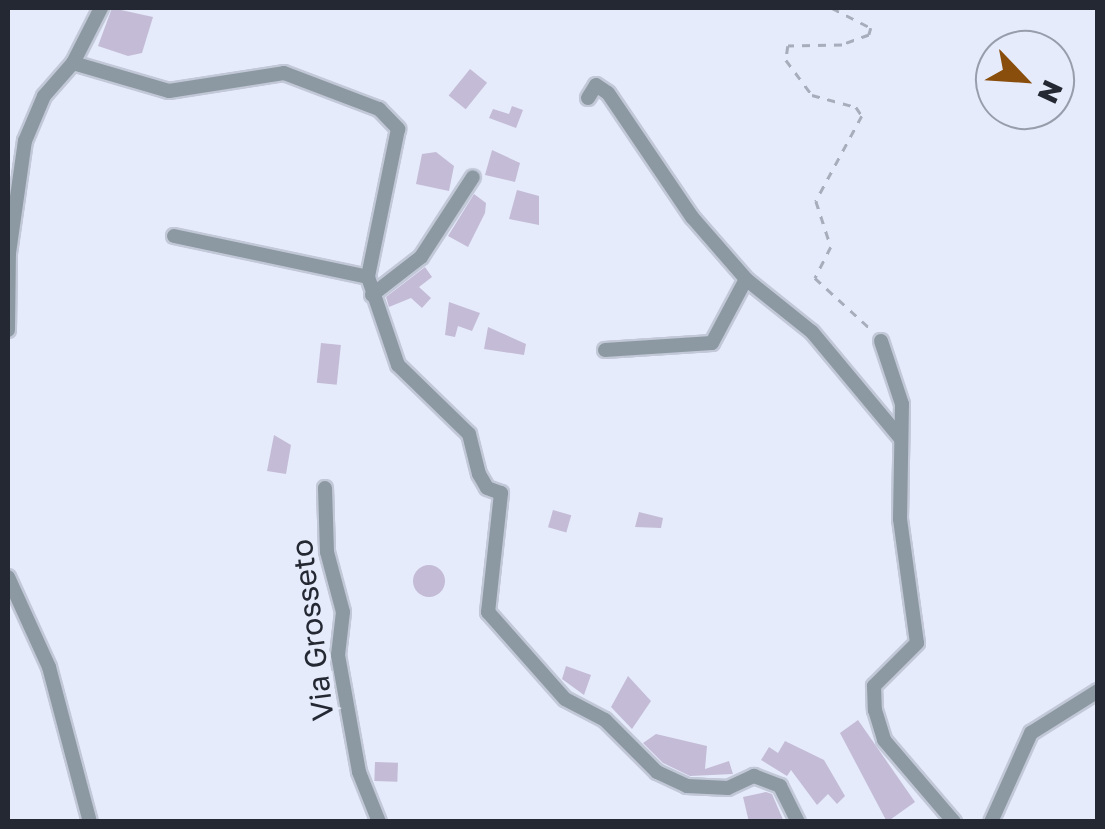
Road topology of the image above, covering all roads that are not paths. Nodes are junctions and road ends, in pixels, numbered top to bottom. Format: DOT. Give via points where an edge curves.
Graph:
graph roads {
  1 [pos="101,8"];
  2 [pos="73,64"];
  3 [pos="588,98"];
  4 [pos="473,177"];
  5 [pos="174,236"];
  6 [pos="368,277"];
  7 [pos="746,279"];
  8 [pos="372,294"];
  9 [pos="8,330"];
  10 [pos="881,341"];
  11 [pos="605,350"];
  12 [pos="901,439"];
  13 [pos="325,488"];
  14 [pos="8,577"];
  15 [pos="1098,691"];
  16 [pos="90,822"];
  17 [pos="379,822"];
  18 [pos="798,822"];
  19 [pos="954,822"];
  20 [pos="991,822"];
  1 -- 2 [label="street"];
  2 -- 6 [label="street" via="169,91 284,74 378,109 398,129"];
  2 -- 9 [label="street" via="44,96 24,141 9,254"];
  3 -- 7 [label="street" via="593,87 604,89 670,188"];
  4 -- 8 [label="street" via="421,257"];
  5 -- 6 [label="street"];
  6 -- 8 [label="street"];
  7 -- 11 [label="street" via="712,343"];
  7 -- 12 [label="street" via="812,332"];
  8 -- 18 [label="street" via="398,365 469,434 479,474 487,488 501,493 488,612 516,652 566,699 606,720 657,772 687,786 728,788 754,776 780,786"];
  10 -- 12 [label="street" via="902,404"];
  12 -- 19 [label="street" via="900,519 916,643 874,686 875,710 884,740"];
  13 -- 17 [label="street, Via Grosseto" via="327,552 343,612 338,655 359,772"];
  14 -- 16 [label="street" via="49,667"];
  15 -- 20 [label="street" via="1031,733"];
}
